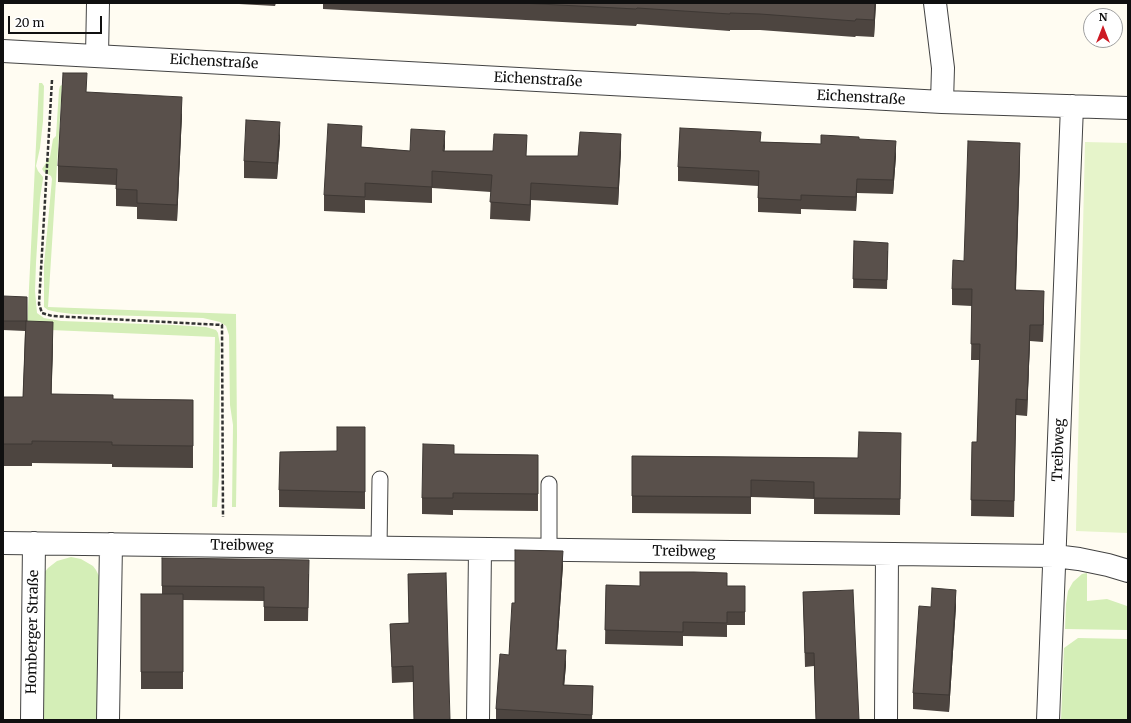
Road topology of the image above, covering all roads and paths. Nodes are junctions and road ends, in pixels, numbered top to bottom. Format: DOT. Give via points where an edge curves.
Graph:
graph roads {
  1 [pos="98,3"];
  2 [pos="935,3"];
  3 [pos="3,51"];
  4 [pos="54,54"];
  5 [pos="96,56"];
  6 [pos="942,102"];
  7 [pos="1072,106"];
  8 [pos="1128,108"];
  9 [pos="380,479"];
  10 [pos="549,484"];
  11 [pos="3,543"];
  12 [pos="34,543"];
  13 [pos="111,544"];
  14 [pos="223,545"];
  15 [pos="379,548"];
  16 [pos="480,549"];
  17 [pos="549,550"];
  18 [pos="888,554"];
  19 [pos="1054,556"];
  20 [pos="1128,572"];
  21 [pos="32,720"];
  22 [pos="108,720"];
  23 [pos="478,720"];
  24 [pos="886,720"];
  25 [pos="1048,720"];
  1 -- 5 [label="street"];
  2 -- 6 [label="street" via="943,68"];
  3 -- 4 [label="street, Eichenstraße"];
  4 -- 5 [label="street, Eichenstraße"];
  4 -- 14 [label="path" via="39,304 42,313 52,316 222,325"];
  5 -- 6 [label="street, Eichenstraße"];
  6 -- 7 [label="street, Eichenstraße"];
  7 -- 8 [label="street, Eichenstraße"];
  7 -- 19 [label="street, Treibweg"];
  9 -- 15 [label="lane"];
  10 -- 17 [label="lane"];
  11 -- 12 [label="street, Treibweg"];
  12 -- 13 [label="street, Treibweg"];
  12 -- 21 [label="street, Homberger Straße"];
  13 -- 14 [label="street, Treibweg"];
  13 -- 22 [label="street"];
  14 -- 15 [label="street, Treibweg"];
  15 -- 16 [label="street, Treibweg"];
  16 -- 17 [label="street, Treibweg"];
  16 -- 23 [label="street"];
  17 -- 18 [label="street, Treibweg"];
  18 -- 19 [label="street, Treibweg"];
  18 -- 24 [label="street"];
  19 -- 20 [label="street, Treibweg" via="1108,565"];
  19 -- 25 [label="street, Treibweg"];
}
